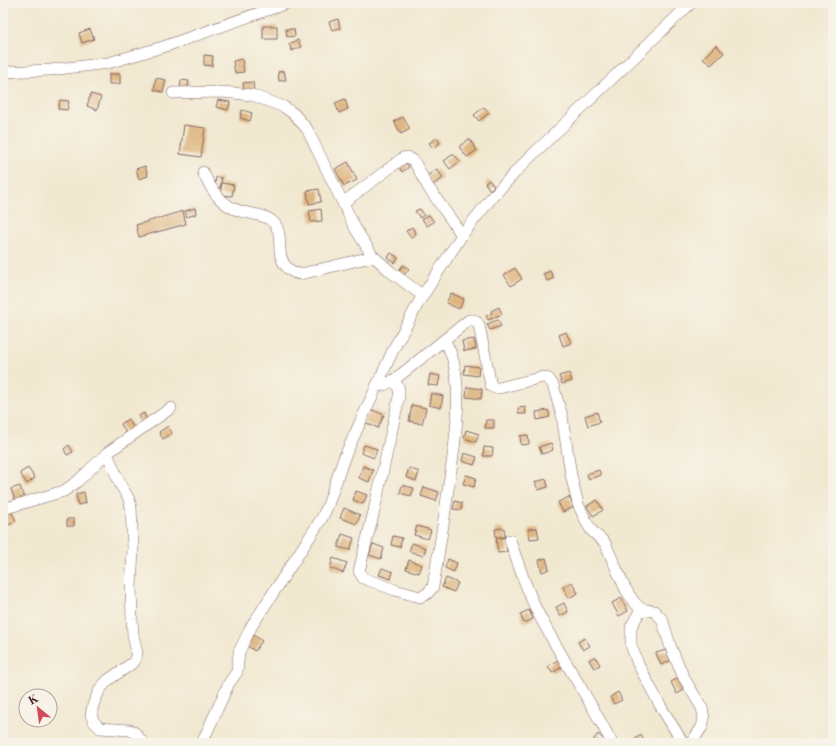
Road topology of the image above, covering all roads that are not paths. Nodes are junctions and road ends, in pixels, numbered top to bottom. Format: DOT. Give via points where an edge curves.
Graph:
graph roads {
  1 [pos="287,3"];
  2 [pos="691,3"];
  3 [pos="3,72"];
  4 [pos="174,93"];
  5 [pos="203,172"];
  6 [pos="343,203"];
  7 [pos="462,235"];
  8 [pos="372,255"];
  9 [pos="422,295"];
  10 [pos="444,340"];
  11 [pos="394,380"];
  12 [pos="376,386"];
  13 [pos="171,408"];
  14 [pos="107,453"];
  15 [pos="3,509"];
  16 [pos="510,540"];
  17 [pos="641,609"];
  18 [pos="144,743"];
  19 [pos="202,743"];
  20 [pos="612,743"];
  21 [pos="683,743"];
  22 [pos="691,743"];
  1 -- 3 [label="street" via="166,46 108,63 50,70"];
  2 -- 7 [label="street" via="526,161 493,196"];
  4 -- 6 [label="street" via="223,92 252,95 289,110 307,129"];
  5 -- 8 [label="street" via="212,188 238,211 269,218 275,223 279,233 281,258 295,273 301,274 340,265"];
  6 -- 7 [label="street" via="408,157 414,161 428,187"];
  6 -- 8 [label="street"];
  7 -- 9 [label="street"];
  8 -- 9 [label="street"];
  9 -- 12 [label="street"];
  10 -- 11 [label="street"];
  10 -- 11 [label="street" via="450,352 456,377 456,432 433,587 420,597 368,580 361,576 359,571 399,397 399,389"];
  10 -- 17 [label="street" via="469,320 473,320 479,325 491,386 499,388 543,377 551,381 562,416 578,504 589,527 605,543 625,588"];
  11 -- 12 [label="street" via="384,386"];
  12 -- 19 [label="street" via="342,463 322,518 252,627 239,652 237,672"];
  13 -- 14 [label="street"];
  14 -- 15 [label="street" via="64,491"];
  14 -- 18 [label="street" via="131,507 132,619 137,653 131,664 100,689 91,715 100,728 130,730"];
  16 -- 20 [label="street" via="537,610"];
  17 -- 21 [label="street" via="631,627 631,645 638,664"];
  17 -- 22 [label="street" via="654,611 662,619 670,648 702,708 702,727"];
}
